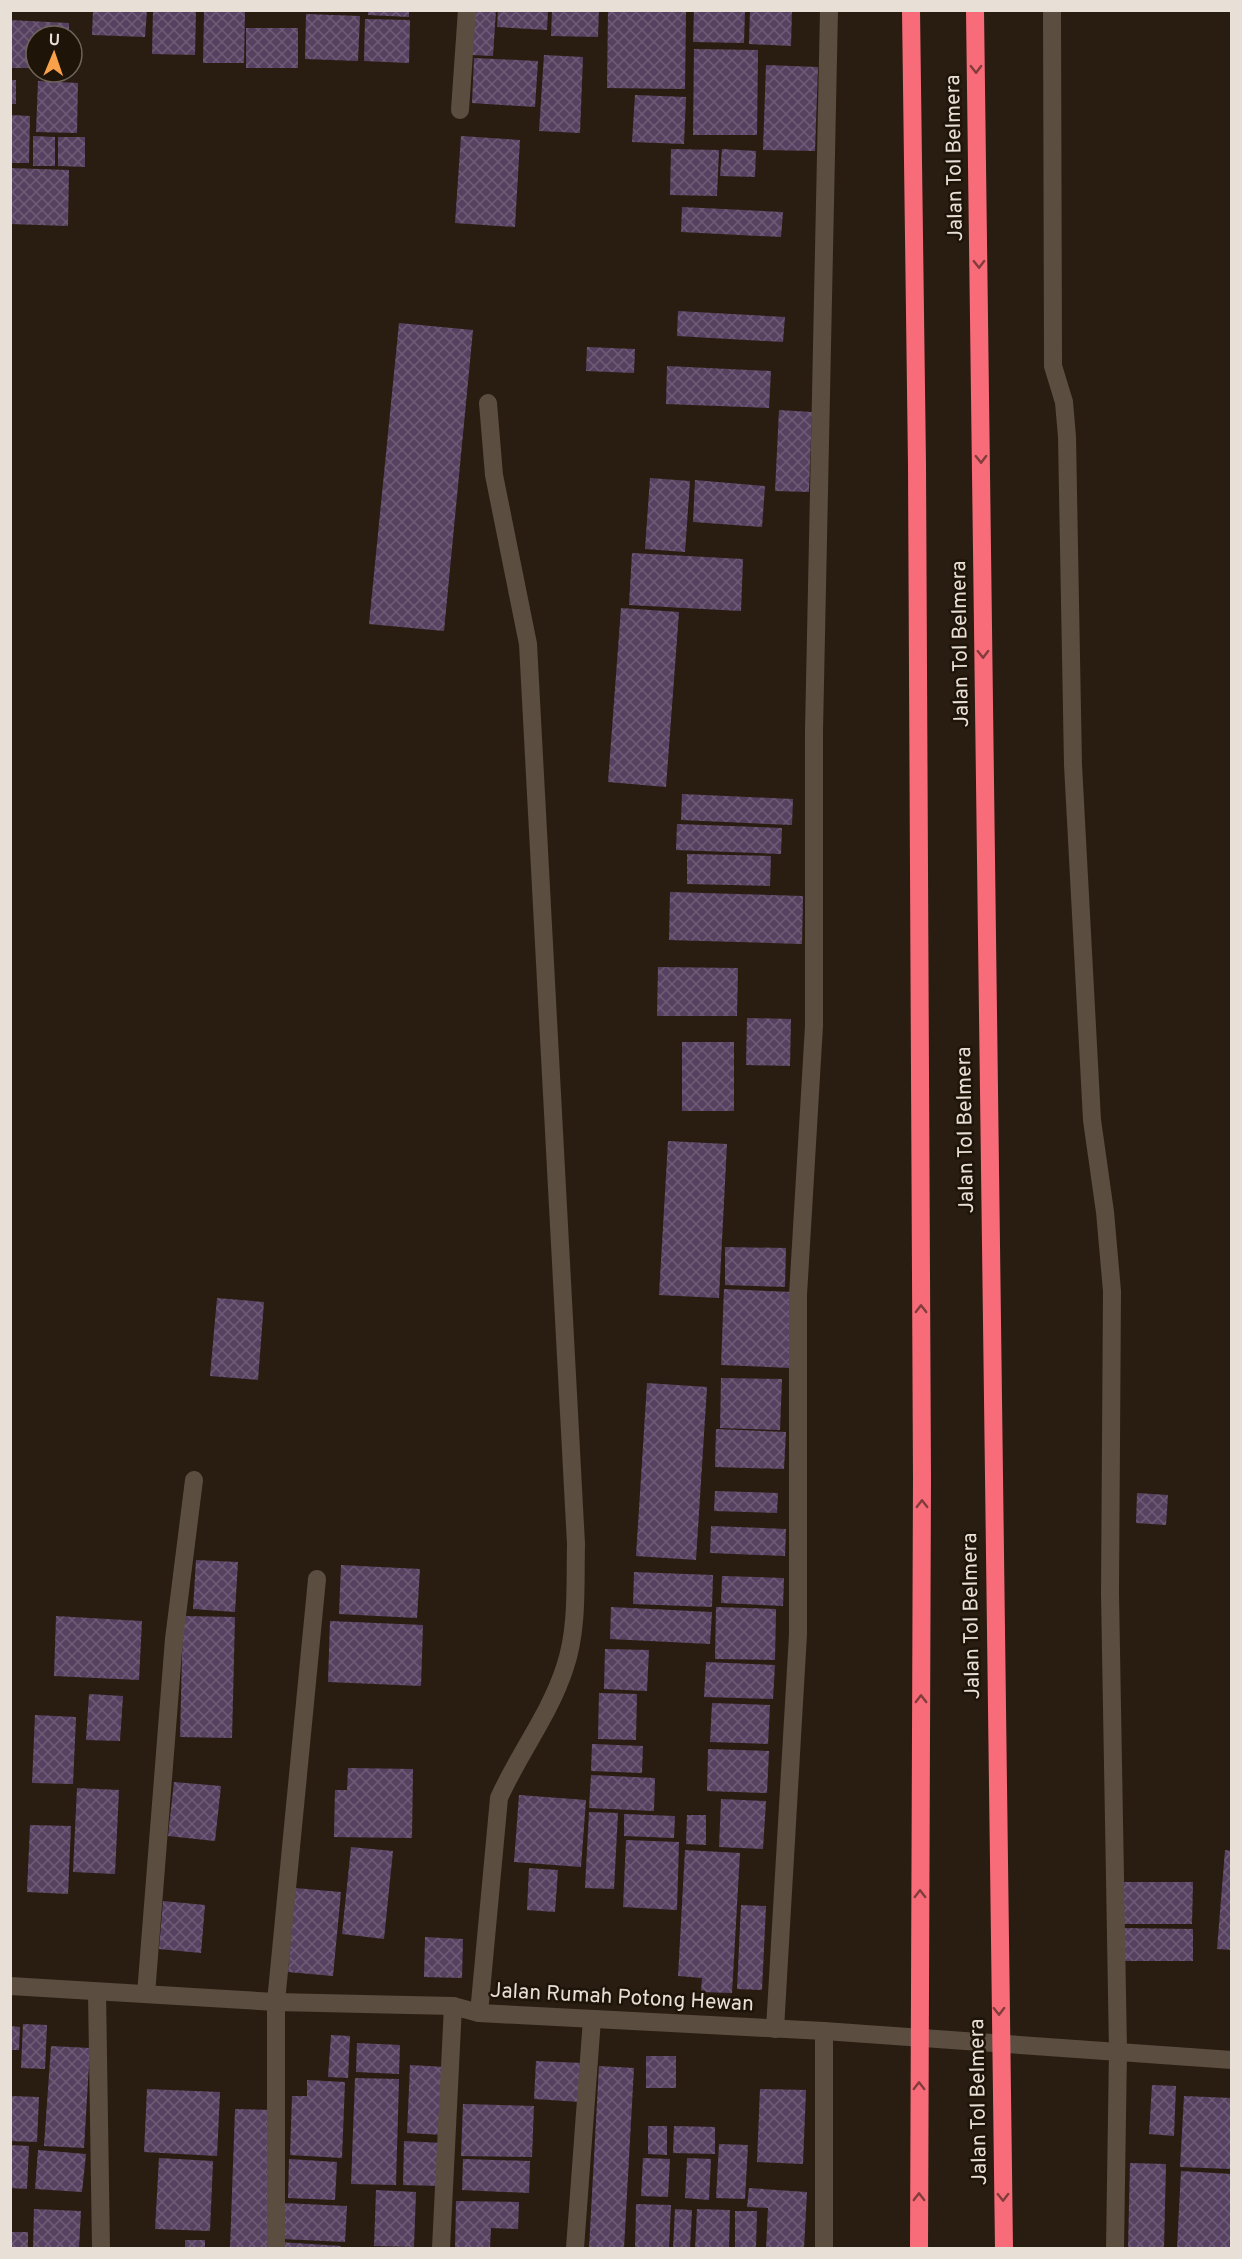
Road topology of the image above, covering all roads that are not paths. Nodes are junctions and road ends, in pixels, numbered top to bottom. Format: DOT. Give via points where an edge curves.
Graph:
graph roads {
  1 [pos="467,10"];
  2 [pos="828,10"];
  3 [pos="911,10"];
  4 [pos="975,10"];
  5 [pos="1052,10"];
  6 [pos="460,110"];
  7 [pos="488,403"];
  8 [pos="194,1480"];
  9 [pos="317,1580"];
  10 [pos="10,1986"];
  11 [pos="97,1992"];
  12 [pos="146,1994"];
  13 [pos="276,2002"];
  14 [pos="453,2006"];
  15 [pos="479,2013"];
  16 [pos="592,2019"];
  17 [pos="775,2029"];
  18 [pos="824,2031"];
  19 [pos="1118,2050"];
  20 [pos="1232,2060"];
  21 [pos="101,2248"];
  22 [pos="276,2248"];
  23 [pos="441,2248"];
  24 [pos="575,2248"];
  25 [pos="824,2248"];
  26 [pos="919,2248"];
  27 [pos="1004,2248"];
  28 [pos="1114,2248"];
  1 -- 6 [label="street"];
  2 -- 17 [label="street" via="814,731 814,1026 798,1295 798,1634"];
  26 -- 3 [label="highway, Jalan Tol Belmera, one-way" via="922,1467"];
  4 -- 27 [label="highway, Jalan Tol Belmera, one-way"];
  5 -- 19 [label="street" via="1053,366 1064,402 1067,437 1073,765 1092,1120 1112,1291 1110,1593"];
  7 -- 15 [label="street" via="495,475 528,644 576,1544 574,1612 566,1666 535,1734 499,1798"];
  8 -- 12 [label="street" via="174,1638"];
  9 -- 13 [label="street"];
  10 -- 11 [label="street, Jalan Rumah Potong Hewan"];
  11 -- 12 [label="street, Jalan Rumah Potong Hewan"];
  11 -- 21 [label="street"];
  12 -- 13 [label="street, Jalan Rumah Potong Hewan"];
  13 -- 14 [label="street, Jalan Rumah Potong Hewan"];
  13 -- 22 [label="street"];
  14 -- 15 [label="street, Jalan Rumah Potong Hewan"];
  14 -- 23 [label="street"];
  15 -- 16 [label="street, Jalan Rumah Potong Hewan"];
  16 -- 17 [label="street, Jalan Rumah Potong Hewan"];
  16 -- 24 [label="street"];
  17 -- 18 [label="street, Jalan Rumah Potong Hewan"];
  18 -- 19 [label="street, Jalan Rumah Potong Hewan"];
  18 -- 25 [label="street"];
  19 -- 20 [label="street, Jalan Rumah Potong Hewan"];
  19 -- 28 [label="street"];
}
